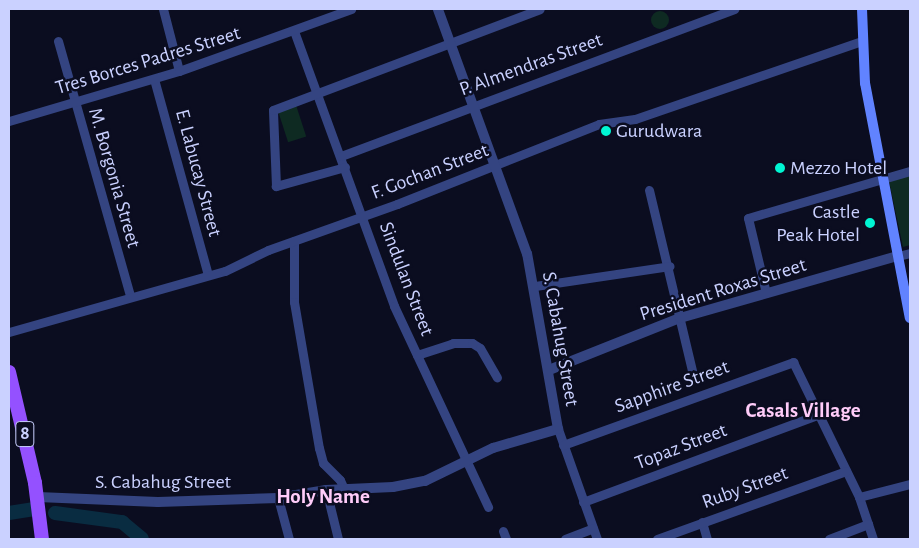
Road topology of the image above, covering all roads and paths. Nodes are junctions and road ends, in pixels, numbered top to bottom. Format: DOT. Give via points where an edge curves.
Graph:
graph roads {
  1 [pos="163,9"];
  2 [pos="351,9"];
  3 [pos="438,9"];
  4 [pos="540,9"];
  5 [pos="734,9"];
  6 [pos="862,9"];
  7 [pos="294,31"];
  8 [pos="58,41"];
  9 [pos="861,41"];
  10 [pos="452,43"];
  11 [pos="179,72"];
  12 [pos="154,79"];
  13 [pos="317,93"];
  14 [pos="74,103"];
  15 [pos="474,104"];
  16 [pos="9,121"];
  17 [pos="341,156"];
  18 [pos="497,165"];
  19 [pos="344,166"];
  20 [pos="910,171"];
  21 [pos="882,179"];
  22 [pos="649,190"];
  23 [pos="363,217"];
  24 [pos="294,241"];
  25 [pos="910,252"];
  26 [pos="898,256"];
  27 [pos="670,266"];
  28 [pos="208,275"];
  29 [pos="535,286"];
  30 [pos="766,293"];
  31 [pos="130,296"];
  32 [pos="680,318"];
  33 [pos="910,318"];
  34 [pos="9,332"];
  35 [pos="417,356"];
  36 [pos="549,370"];
  37 [pos="9,372"];
  38 [pos="693,374"];
  39 [pos="497,377"];
  40 [pos="819,414"];
  41 [pos="558,429"];
  42 [pos="563,445"];
  43 [pos="468,462"];
  44 [pos="846,471"];
  45 [pos="910,484"];
  46 [pos="344,489"];
  47 [pos="326,490"];
  48 [pos="859,497"];
  49 [pos="278,498"];
  50 [pos="584,502"];
  51 [pos="39,505"];
  52 [pos="488,507"];
  53 [pos="702,522"];
  54 [pos="868,524"];
  55 [pos="593,528"];
  56 [pos="42,539"];
  57 [pos="289,539"];
  58 [pos="338,539"];
  59 [pos="565,539"];
  60 [pos="597,539"];
  61 [pos="657,539"];
  62 [pos="707,539"];
  63 [pos="828,539"];
  64 [pos="873,539"];
  1 -- 11 [label="street"];
  2 -- 7 [label="street, Tres Borces Padres Street"];
  3 -- 10 [label="street, S. Cabahug Street"];
  4 -- 10 [label="street"];
  5 -- 15 [label="street, P. Almendras Street"];
  6 -- 9 [label="main road"];
  7 -- 11 [label="street, Tres Borces Padres Street"];
  7 -- 13 [label="street, Sindulan Street"];
  8 -- 14 [label="street, M. Borgonia Street"];
  9 -- 18 [label="street, F. Gochan Street" via="635,119 599,124"];
  9 -- 21 [label="main road"];
  10 -- 13 [label="street"];
  10 -- 15 [label="street, S. Cabahug Street"];
  11 -- 12 [label="street, Tres Borces Padres Street"];
  12 -- 14 [label="street, Tres Borces Padres Street"];
  12 -- 28 [label="street, E. Labucay Street"];
  13 -- 17 [label="street, Sindulan Street"];
  13 -- 19 [label="street" via="273,110 274,184 278,186"];
  14 -- 16 [label="street, Tres Borces Padres Street"];
  14 -- 31 [label="street, M. Borgonia Street"];
  15 -- 17 [label="street, P. Almendras Street"];
  15 -- 18 [label="street, S. Cabahug Street"];
  17 -- 19 [label="street, Sindulan Street"];
  18 -- 23 [label="street, F. Gochan Street"];
  18 -- 29 [label="street, S. Cabahug Street"];
  19 -- 23 [label="street, Sindulan Street"];
  20 -- 21 [label="street"];
  21 -- 26 [label="main road"];
  21 -- 30 [label="street" via="748,218"];
  22 -- 27 [label="street"];
  23 -- 24 [label="street, F. Gochan Street"];
  23 -- 35 [label="street, Sindulan Street" via="394,306"];
  24 -- 28 [label="street, F. Gochan Street"];
  24 -- 46 [label="street" via="294,302 319,448 323,463 340,480"];
  25 -- 26 [label="street, President Roxas Street"];
  26 -- 30 [label="street, President Roxas Street"];
  26 -- 33 [label="main road"];
  27 -- 29 [label="street"];
  27 -- 32 [label="street"];
  28 -- 31 [label="street, F. Gochan Street"];
  29 -- 36 [label="street, S. Cabahug Street"];
  30 -- 32 [label="street, President Roxas Street"];
  31 -- 34 [label="street, F. Gochan Street"];
  32 -- 36 [label="street, President Roxas Street"];
  32 -- 38 [label="street"];
  35 -- 39 [label="street" via="453,343 472,343 480,348"];
  35 -- 43 [label="street, Sindulan Street"];
  36 -- 41 [label="street, S. Cabahug Street"];
  37 -- 51 [label="main road, 8"];
  40 -- 42 [label="street, Sapphire Street" via="792,362"];
  40 -- 44 [label="street"];
  40 -- 50 [label="street, Topaz Street"];
  41 -- 42 [label="street"];
  41 -- 43 [label="street, S. Cabahug Street" via="493,448"];
  42 -- 50 [label="street"];
  43 -- 46 [label="street, S. Cabahug Street" via="425,481"];
  43 -- 52 [label="street, Sindulan Street"];
  44 -- 48 [label="street"];
  44 -- 53 [label="street, Ruby Street"];
  45 -- 48 [label="street"];
  46 -- 47 [label="street, S. Cabahug Street"];
  47 -- 49 [label="street, S. Cabahug Street"];
  47 -- 58 [label="street"];
  48 -- 54 [label="street"];
  49 -- 51 [label="street, S. Cabahug Street"];
  49 -- 57 [label="street"];
  50 -- 55 [label="street"];
  51 -- 56 [label="main road, 8"];
  53 -- 61 [label="street, Ruby Street"];
  53 -- 62 [label="street"];
  54 -- 63 [label="street"];
  54 -- 64 [label="street"];
  55 -- 59 [label="street"];
  55 -- 60 [label="street"];
}
